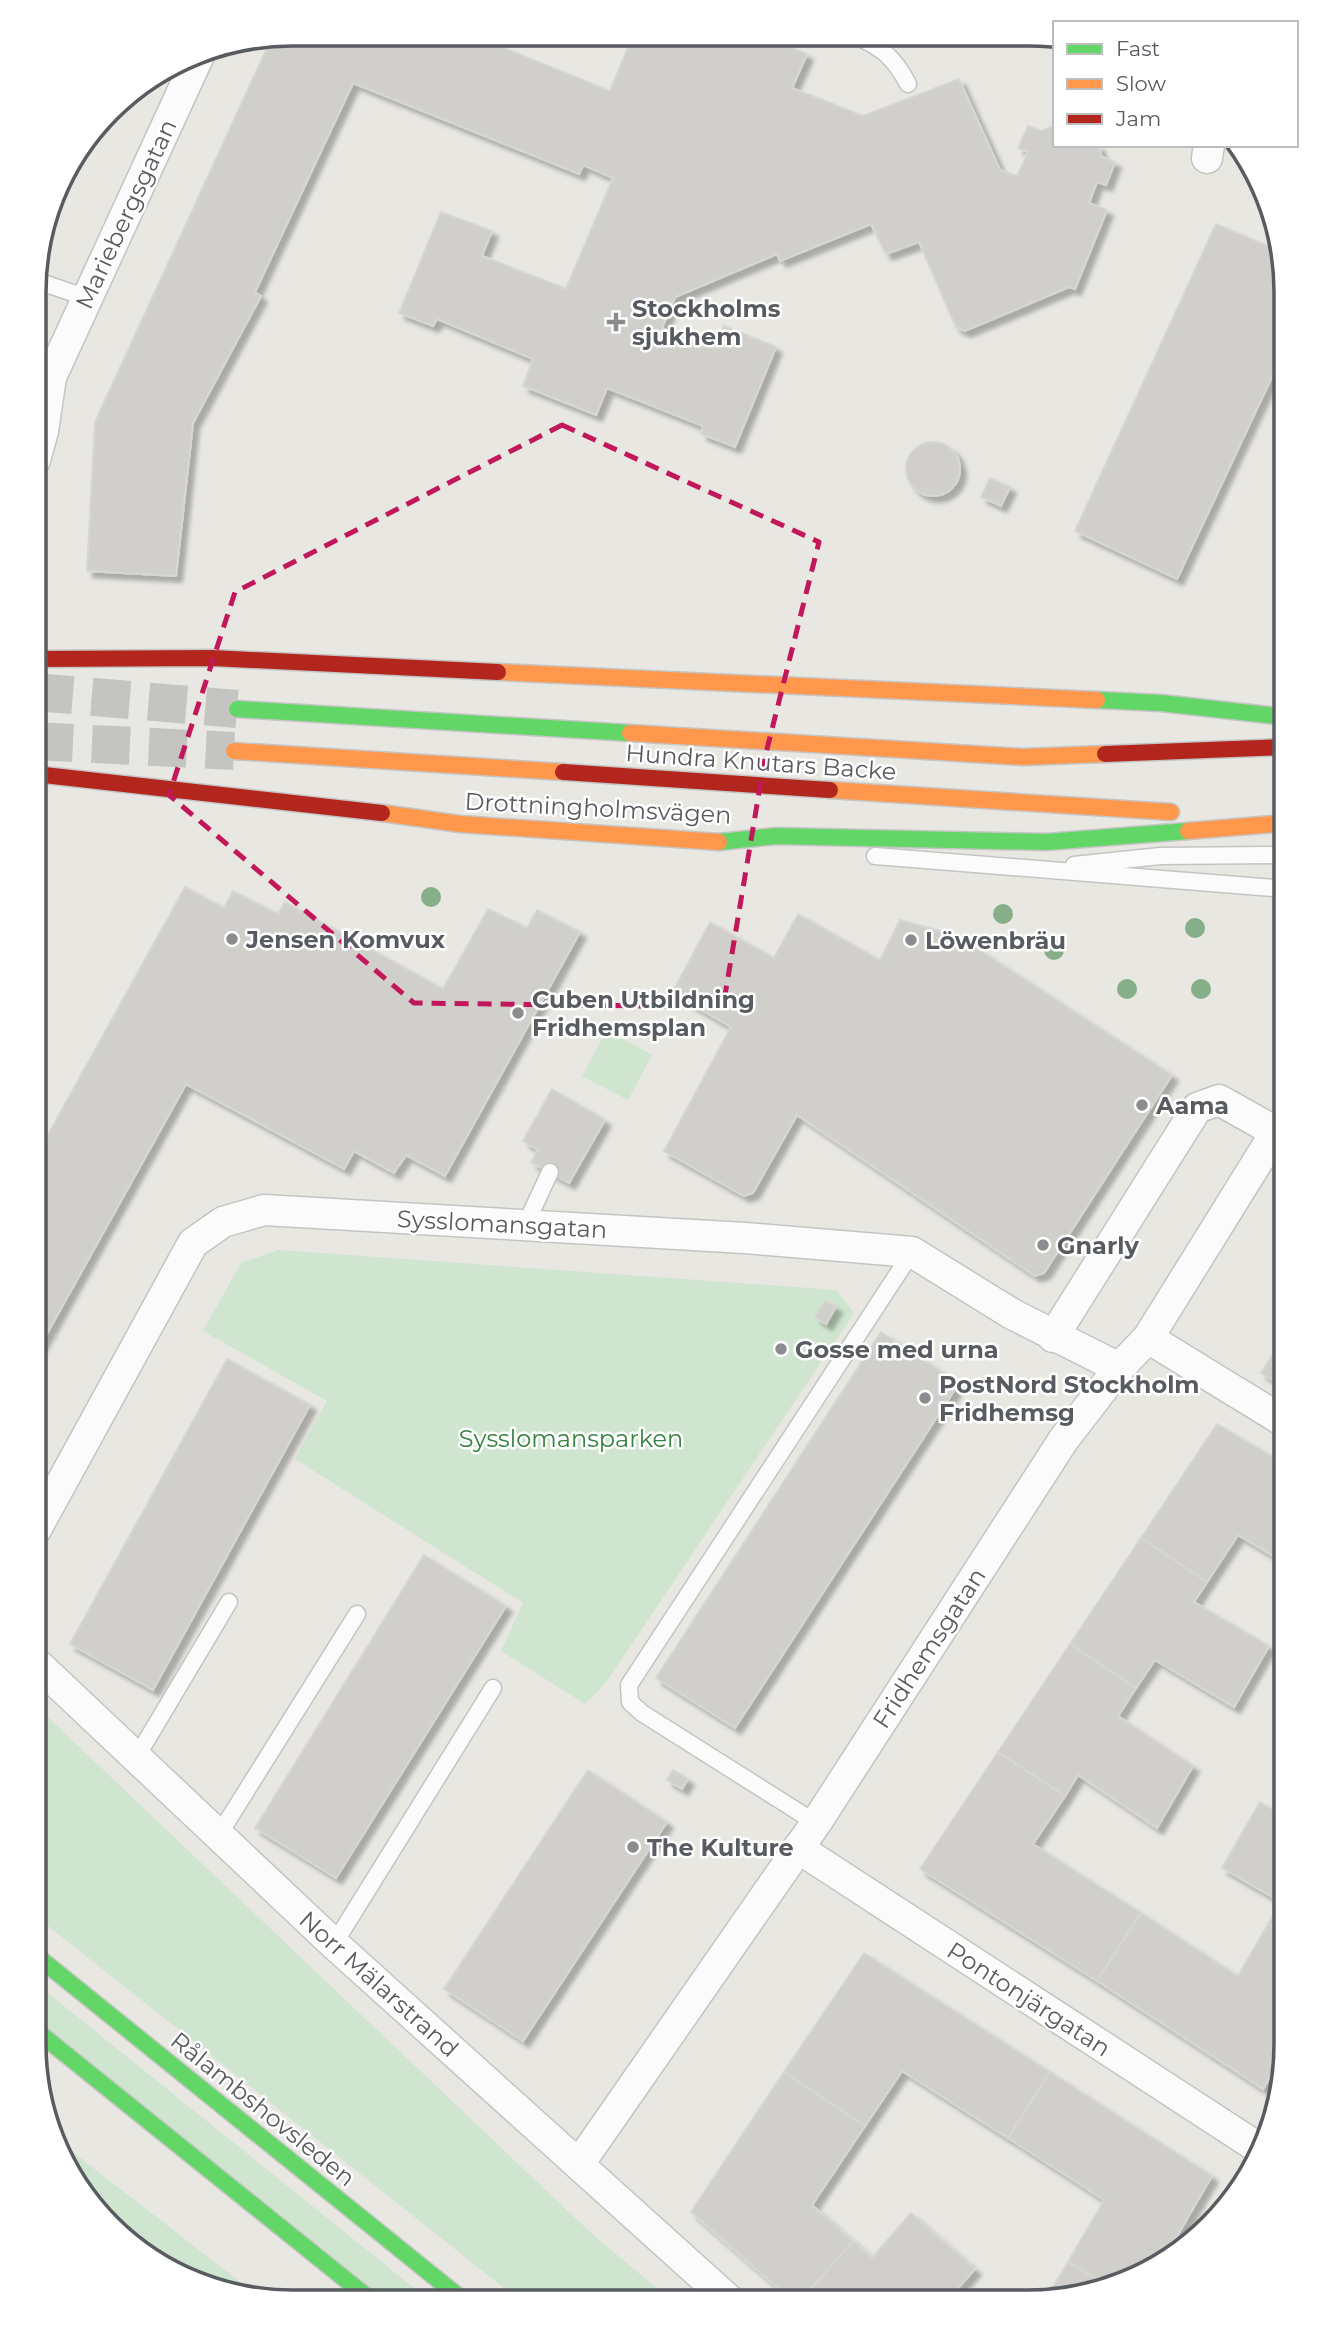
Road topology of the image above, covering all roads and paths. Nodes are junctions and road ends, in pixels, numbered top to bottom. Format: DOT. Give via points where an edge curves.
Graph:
graph roads {
  1 [pos="877,46"];
  2 [pos="194,65"];
  3 [pos="908,84"];
  4 [pos="46,285"];
  5 [pos="87,298"];
  6 [pos="46,382"];
  7 [pos="46,659"];
  8 [pos="237,709"];
  9 [pos="1274,716"];
  10 [pos="1274,747"];
  11 [pos="234,751"];
  12 [pos="46,775"];
  13 [pos="1274,820"];
  14 [pos="1274,822"];
  15 [pos="712,843"];
  16 [pos="1274,855"];
  17 [pos="1033,869"];
  18 [pos="1274,888"];
  19 [pos="1274,1126"];
  20 [pos="1274,1141"];
  21 [pos="550,1172"];
  22 [pos="525,1226"];
  23 [pos="912,1252"];
  24 [pos="1053,1337"];
  25 [pos="1148,1338"];
  26 [pos="1119,1368"];
  27 [pos="1273,1415"];
  28 [pos="46,1511"];
  29 [pos="229,1602"];
  30 [pos="357,1614"];
  31 [pos="46,1672"];
  32 [pos="493,1688"];
  33 [pos="136,1758"];
  34 [pos="816,1823"];
  35 [pos="218,1836"];
  36 [pos="798,1848"];
  37 [pos="334,1944"];
  38 [pos="46,1963"];
  39 [pos="46,2038"];
  40 [pos="1252,2145"];
  41 [pos="579,2164"];
  42 [pos="359,2290"];
  43 [pos="451,2290"];
  44 [pos="718,2290"];
  1 -- 3 [label="lane" via="897,63"];
  2 -- 5 [label="street, Mariebergsgatan"];
  4 -- 5 [label="lane"];
  5 -- 6 [label="street, Mariebergsgatan"];
  7 -- 9 [label="main road" via="212,658 1161,703"];
  8 -- 10 [label="main road, Hundra Knutars Backe" via="1023,757"];
  11 -- 13 [label="main road, Hundra Knutars Backe"];
  12 -- 15 [label="main road, Drottningholmsvägen" via="460,824"];
  14 -- 15 [label="main road, Drottningholmsvägen" via="1046,842 776,836"];
  15 -- 17 [label="lane"];
  16 -- 17 [label="lane" via="1160,856"];
  17 -- 18 [label="lane"];
  19 -- 24 [label="street, Fridhemsgatan" via="1219,1100 1198,1108"];
  20 -- 25 [label="street, Fridhemsgatan"];
  21 -- 22 [label="lane"];
  22 -- 23 [label="street, Sysslomansgatan"];
  22 -- 28 [label="street, Sysslomansgatan" via="264,1210 223,1222 193,1243"];
  23 -- 24 [label="street, Sysslomansgatan"];
  23 -- 34 [label="lane" via="629,1685 630,1702 642,1713"];
  24 -- 26 [label="street, Sysslomansgatan"];
  25 -- 26 [label="street, Fridhemsgatan"];
  25 -- 27 [label="street"];
  26 -- 34 [label="street, Fridhemsgatan" via="1064,1439"];
  29 -- 33 [label="lane"];
  30 -- 35 [label="lane"];
  31 -- 33 [label="street, Norr Mälarstrand"];
  32 -- 37 [label="lane"];
  33 -- 35 [label="street, Norr Mälarstrand"];
  34 -- 36 [label="street, Fridhemsgatan"];
  35 -- 37 [label="street, Norr Mälarstrand"];
  36 -- 40 [label="street, Pontonjärgatan"];
  36 -- 41 [label="street, Fridhemsgatan"];
  37 -- 41 [label="street, Norr Mälarstrand"];
  38 -- 43 [label="main road, Rålambshovsleden"];
  39 -- 42 [label="main road"];
  41 -- 44 [label="street, Norr Mälarstrand"];
}
